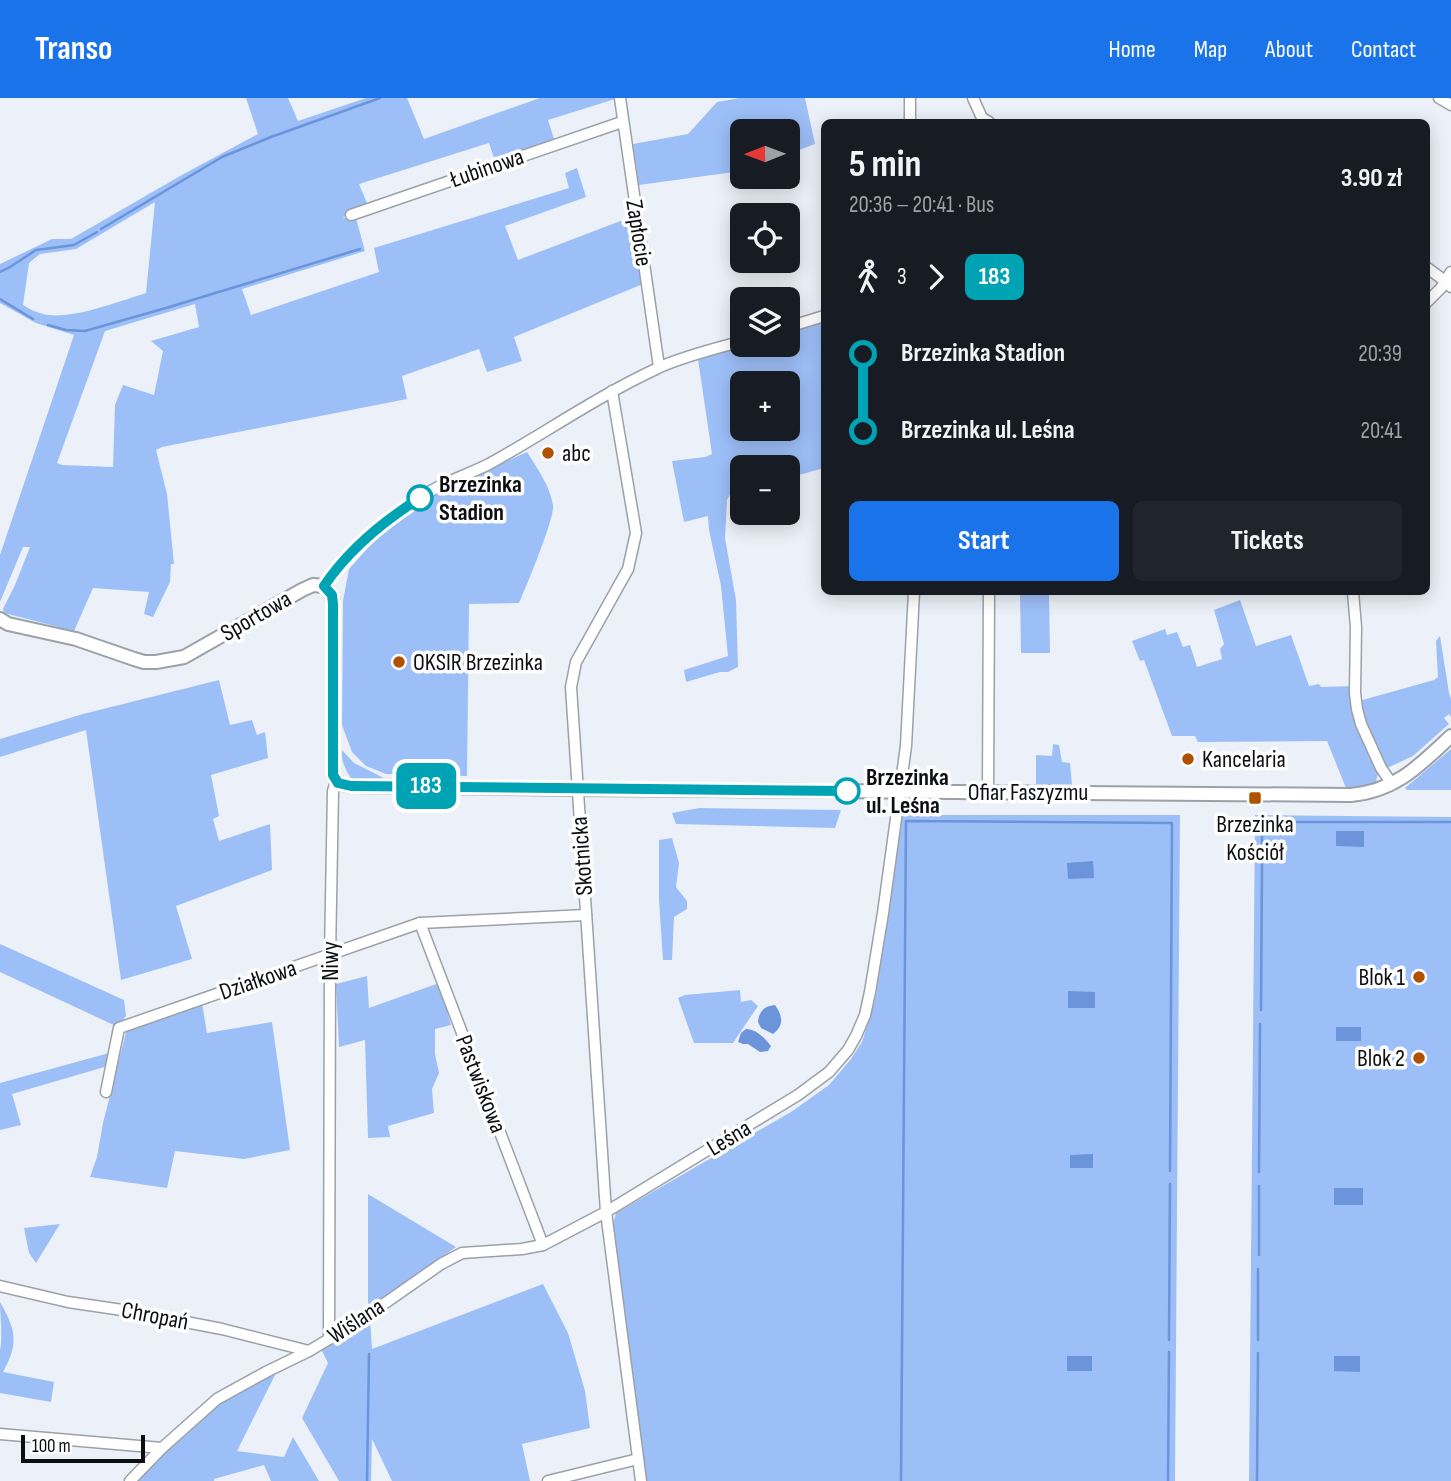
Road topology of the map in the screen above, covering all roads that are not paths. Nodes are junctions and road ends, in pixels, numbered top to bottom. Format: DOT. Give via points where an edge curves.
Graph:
graph roads {
  1 [pos="620,98"];
  2 [pos="910,98"];
  3 [pos="973,98"];
  4 [pos="1439,98"];
  5 [pos="1451,105"];
  6 [pos="909,119"];
  7 [pos="984,119"];
  8 [pos="622,122"];
  9 [pos="351,215"];
  10 [pos="1430,269"];
  11 [pos="1449,280"];
  12 [pos="1430,299"];
  13 [pos="821,317"];
  14 [pos="800,323"];
  15 [pos="730,345"];
  16 [pos="659,367"];
  17 [pos="612,391"];
  18 [pos="324,586"];
  19 [pos="914,595"];
  20 [pos="989,595"];
  21 [pos="1353,595"];
  22 [pos="0,620"];
  23 [pos="1451,736"];
  24 [pos="336,781"];
  25 [pos="1392,784"];
  26 [pos="577,789"];
  27 [pos="899,791"];
  28 [pos="988,791"];
  29 [pos="586,915"];
  30 [pos="420,923"];
  31 [pos="330,955"];
  32 [pos="106,1092"];
  33 [pos="606,1212"];
  34 [pos="543,1245"];
  35 [pos="0,1286"];
  36 [pos="329,1339"];
  37 [pos="309,1351"];
  38 [pos="0,1434"];
  39 [pos="162,1448"];
  40 [pos="638,1459"];
  41 [pos="130,1481"];
  42 [pos="548,1481"];
  43 [pos="641,1481"];
  1 -- 8 [label="street, Zapłocie"];
  2 -- 6 [label="street"];
  3 -- 7 [label="street"];
  4 -- 5 [label="street"];
  8 -- 9 [label="street, Łubinowa"];
  8 -- 16 [label="street, Zapłocie"];
  10 -- 11 [label="street"];
  11 -- 12 [label="street"];
  13 -- 14 [label="street"];
  15 -- 16 [label="street, Sportowa"];
  16 -- 17 [label="street, Sportowa"];
  17 -- 18 [label="street, Sportowa" via="402,509 368,534"];
  17 -- 26 [label="street, Skotnicka" via="636,533 628,569 573,675"];
  18 -- 22 [label="street, Sportowa" via="302,590 184,657 156,662"];
  18 -- 24 [label="street, Niwy" via="333,604"];
  19 -- 27 [label="street, Leśna" via="906,746"];
  20 -- 28 [label="street"];
  21 -- 25 [label="street" via="1357,709"];
  23 -- 25 [label="street, Ofiar Faszyzmu"];
  24 -- 26 [label="street, Ofiar Faszyzmu" via="351,786"];
  24 -- 31 [label="street, Niwy"];
  25 -- 28 [label="street, Ofiar Faszyzmu" via="1351,795"];
  26 -- 27 [label="street, Ofiar Faszyzmu"];
  26 -- 29 [label="street, Skotnicka"];
  27 -- 28 [label="street, Ofiar Faszyzmu"];
  27 -- 33 [label="street, Leśna" via="868,1003 848,1049 829,1072 798,1095"];
  29 -- 30 [label="street, Działkowa"];
  29 -- 33 [label="street, Skotnicka"];
  30 -- 31 [label="street, Działkowa"];
  30 -- 34 [label="street, Pastwiskowa"];
  31 -- 32 [label="street, Działkowa" via="119,1028"];
  31 -- 36 [label="street, Niwy"];
  33 -- 34 [label="street, Wiślana"];
  33 -- 40 [label="street"];
  34 -- 36 [label="street, Wiślana" via="462,1253"];
  35 -- 37 [label="street, Chropań" via="222,1329"];
  36 -- 37 [label="street, Wiślana"];
  37 -- 39 [label="street, Wiślana" via="217,1399"];
  38 -- 39 [label="street"];
  39 -- 41 [label="street, Wiślana"];
  40 -- 42 [label="street"];
  40 -- 43 [label="street"];
}
